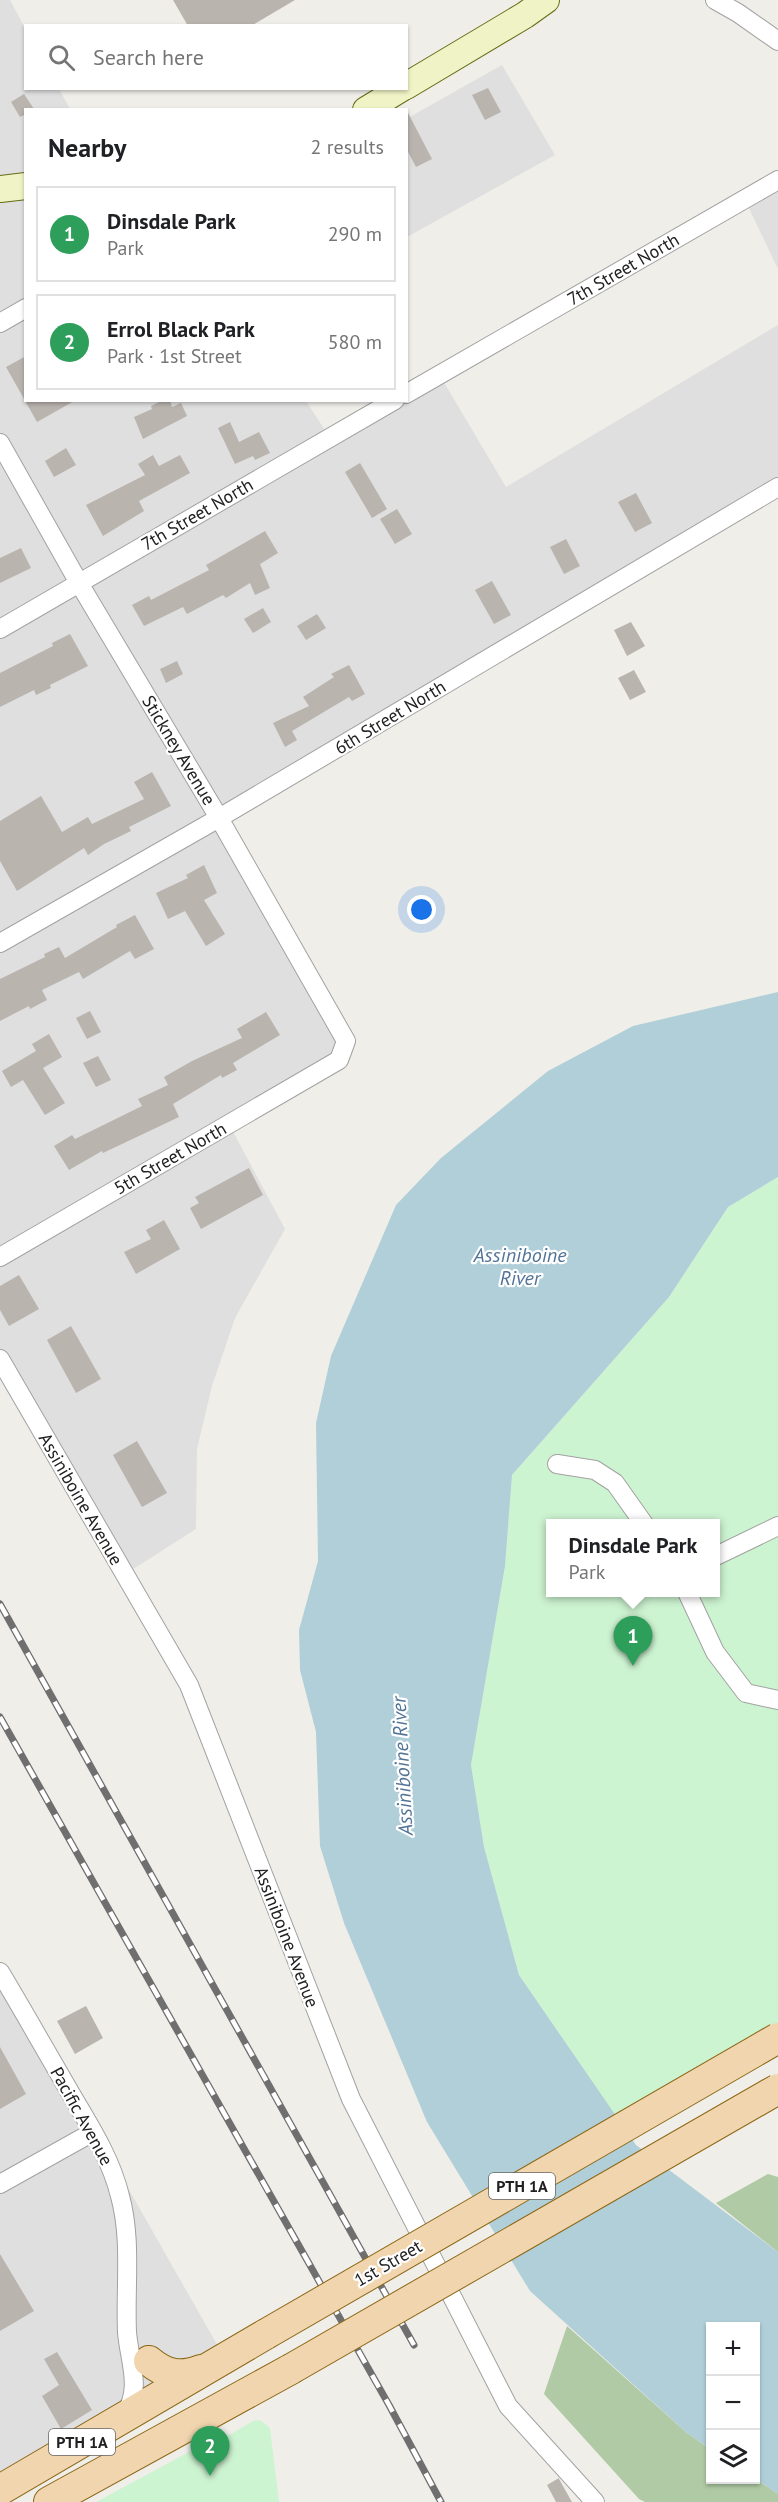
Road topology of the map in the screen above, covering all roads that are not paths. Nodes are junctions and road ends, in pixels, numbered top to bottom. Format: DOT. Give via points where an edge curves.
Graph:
graph roads {
  1 [pos="546,0"];
  2 [pos="715,0"];
  3 [pos="778,41"];
  4 [pos="408,85"];
  5 [pos="399,90"];
  6 [pos="369,108"];
  7 [pos="778,180"];
  8 [pos="24,186"];
  9 [pos="0,189"];
  10 [pos="24,309"];
  11 [pos="0,323"];
  12 [pos="408,393"];
  13 [pos="392,402"];
  14 [pos="0,443"];
  15 [pos="778,488"];
  16 [pos="79,583"];
  17 [pos="0,629"];
  18 [pos="219,818"];
  19 [pos="0,943"];
  20 [pos="339,1060"];
  21 [pos="0,1257"];
  22 [pos="0,1359"];
  23 [pos="557,1464"];
  24 [pos="640,1519"];
  25 [pos="778,1526"];
  26 [pos="720,1554"];
  27 [pos="689,1597"];
  28 [pos="778,1700"];
  29 [pos="0,1971"];
  30 [pos="778,2037"];
  31 [pos="778,2089"];
  32 [pos="93,2132"];
  33 [pos="0,2184"];
  34 [pos="126,2307"];
  35 [pos="149,2361"];
  36 [pos="212,2366"];
  37 [pos="165,2394"];
  38 [pos="111,2425"];
  39 [pos="0,2490"];
  40 [pos="47,2502"];
  41 [pos="595,2502"];
  1 -- 4 [label="street"];
  2 -- 3 [label="street"];
  5 -- 6 [label="street"];
  7 -- 12 [label="street, 7th Street North"];
  8 -- 9 [label="street"];
  10 -- 11 [label="street"];
  13 -- 16 [label="street, 7th Street North"];
  14 -- 16 [label="street, Stickney Avenue"];
  15 -- 18 [label="street, 6th Street North"];
  16 -- 17 [label="street, 7th Street North"];
  16 -- 18 [label="street, Stickney Avenue"];
  18 -- 19 [label="street, 6th Street North"];
  18 -- 20 [label="street, Stickney Avenue" via="346,1041"];
  20 -- 21 [label="street, 5th Street North"];
  22 -- 41 [label="street, Assiniboine Avenue" via="189,1685 351,2098 508,2406"];
  23 -- 24 [label="street" via="595,1470 615,1483"];
  25 -- 26 [label="street"];
  27 -- 28 [label="street" via="715,1652 746,1694"];
  29 -- 32 [label="street, Pacific Avenue"];
  30 -- 36 [label="main road, 1st Street / PTH 1A, bridge"];
  31 -- 40 [label="main road, PTH 1A, bridge" via="291,2369"];
  32 -- 33 [label="street"];
  32 -- 34 [label="street, Pacific Avenue" via="114,2175 125,2221"];
  34 -- 35 [label="street, Pacific Avenue"];
  34 -- 38 [label="street, Pacific Avenue" via="135,2391 125,2414"];
  35 -- 36 [label="main road" via="169,2374 192,2373"];
  35 -- 37 [label="street, Pacific Avenue"];
  36 -- 37 [label="main road, 1st Street / PTH 1A"];
  37 -- 38 [label="main road, 1st Street / PTH 1A"];
  37 -- 40 [label="main road" via="167,2409 162,2421 91,2465"];
  38 -- 39 [label="main road, 1st Street / PTH 1A"];
}
